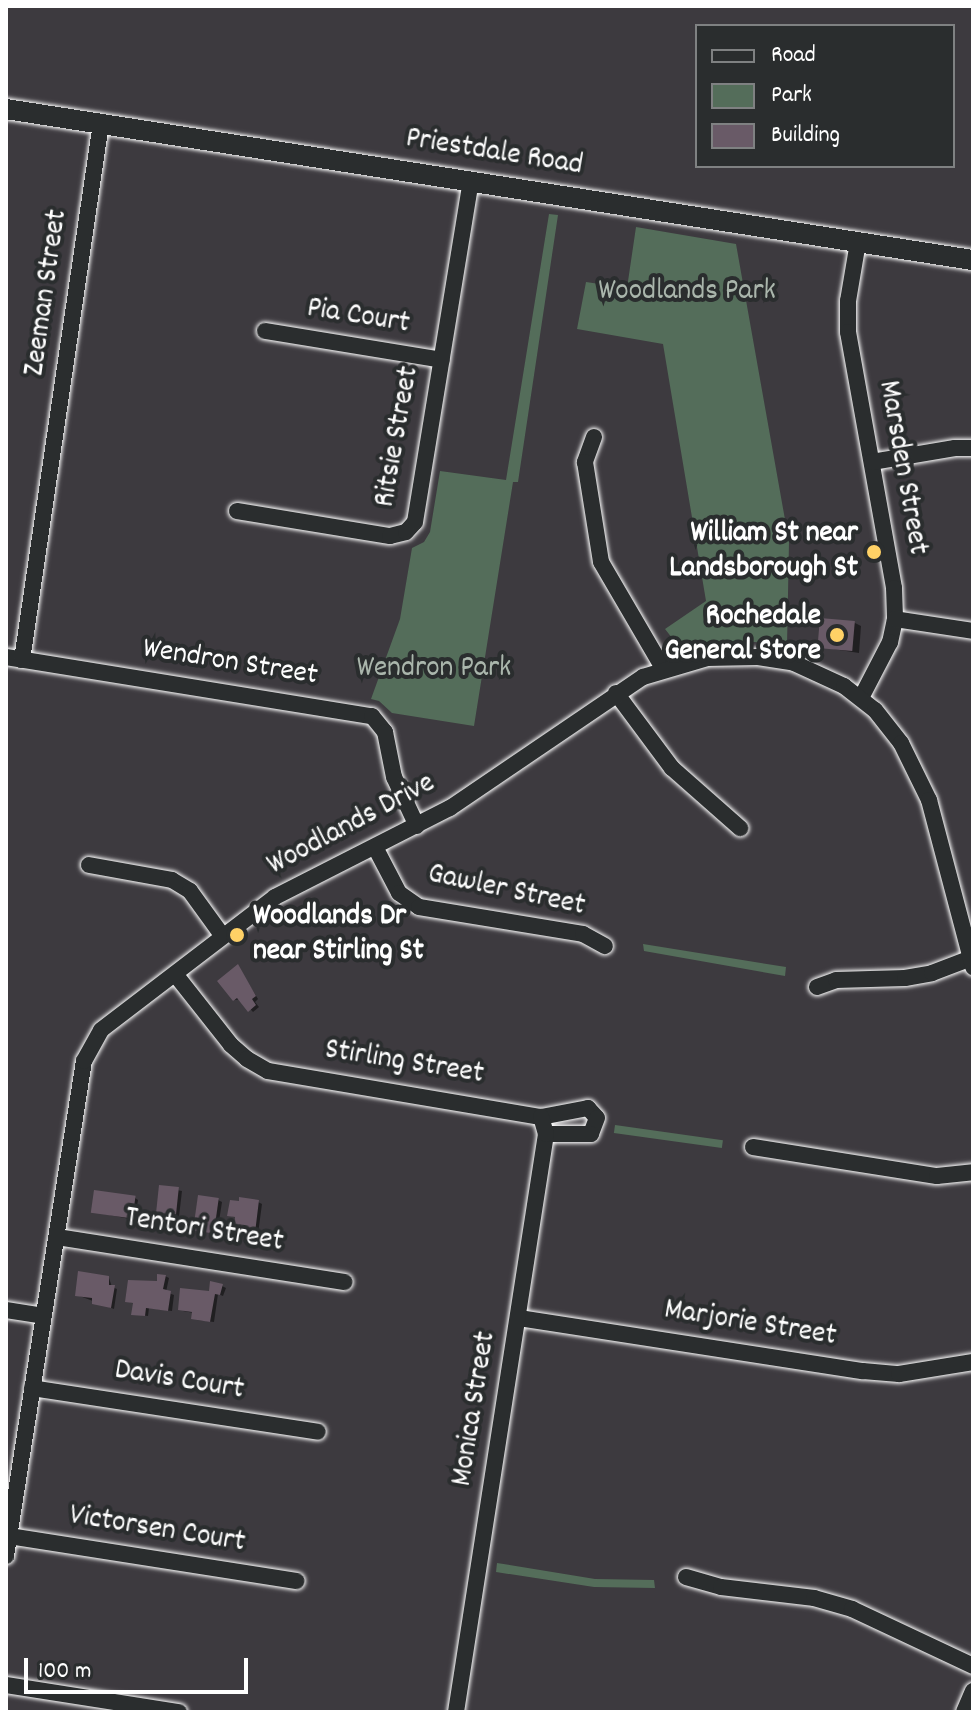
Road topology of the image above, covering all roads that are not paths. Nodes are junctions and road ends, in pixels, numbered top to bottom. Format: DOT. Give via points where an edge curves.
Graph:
graph roads {
  1 [pos="6,109"];
  2 [pos="101,123"];
  3 [pos="471,181"];
  4 [pos="858,242"];
  5 [pos="973,260"];
  6 [pos="265,331"];
  7 [pos="442,360"];
  8 [pos="594,437"];
  9 [pos="973,448"];
  10 [pos="872,462"];
  11 [pos="237,511"];
  12 [pos="895,619"];
  13 [pos="973,631"];
  14 [pos="14,658"];
  15 [pos="663,668"];
  16 [pos="616,693"];
  17 [pos="861,698"];
  18 [pos="417,826"];
  19 [pos="740,828"];
  20 [pos="375,847"];
  21 [pos="89,865"];
  22 [pos="222,935"];
  23 [pos="605,946"];
  24 [pos="971,963"];
  25 [pos="175,974"];
  26 [pos="817,987"];
  27 [pos="541,1117"];
  28 [pos="546,1134"];
  29 [pos="753,1147"];
  30 [pos="973,1172"];
  31 [pos="57,1237"];
  32 [pos="344,1282"];
  33 [pos="6,1310"];
  34 [pos="44,1316"];
  35 [pos="519,1318"];
  36 [pos="973,1362"];
  37 [pos="32,1388"];
  38 [pos="318,1432"];
  39 [pos="9,1536"];
  40 [pos="6,1556"];
  41 [pos="686,1577"];
  42 [pos="296,1581"];
  43 [pos="973,1666"];
  44 [pos="6,1685"];
  45 [pos="973,1691"];
  46 [pos="179,1712"];
  47 [pos="456,1712"];
  48 [pos="964,1712"];
  1 -- 2 [label="street, Priestdale Road"];
  2 -- 3 [label="street, Priestdale Road"];
  2 -- 14 [label="street, Zeeman Street"];
  3 -- 4 [label="street, Priestdale Road"];
  3 -- 7 [label="street, Ritsie Street"];
  4 -- 5 [label="street, Priestdale Road"];
  4 -- 10 [label="street, Marsden Street" via="848,332"];
  6 -- 7 [label="street, Pia Court"];
  7 -- 11 [label="street, Ritsie Street" via="415,522 406,532 390,536"];
  8 -- 15 [label="street" via="585,462 601,562"];
  9 -- 10 [label="street"];
  10 -- 12 [label="street, Marsden Street"];
  12 -- 13 [label="street"];
  12 -- 17 [label="street, Marsden Street" via="890,642"];
  14 -- 18 [label="street, Wendron Street" via="372,716 385,732 394,777"];
  15 -- 16 [label="street, Woodlands Drive"];
  15 -- 17 [label="street, Woodlands Drive" via="727,655 758,657 794,663"];
  16 -- 18 [label="street, Woodlands Drive"];
  16 -- 19 [label="street" via="672,768"];
  17 -- 24 [label="street, Woodlands Drive" via="887,724 922,779"];
  18 -- 20 [label="street, Woodlands Drive"];
  20 -- 22 [label="street, Woodlands Drive" via="275,897"];
  20 -- 23 [label="street, Gawler Street" via="399,893 419,907 583,934"];
  21 -- 22 [label="street" via="172,880 190,891"];
  22 -- 25 [label="street, Woodlands Drive"];
  24 -- 26 [label="street"];
  25 -- 27 [label="street, Stirling Street" via="231,1045 268,1071"];
  25 -- 31 [label="street, Woodlands Drive" via="101,1030 90,1045"];
  27 -- 28 [label="street, Monica Street"];
  27 -- 28 [label="street, Stirling Street" via="588,1108 597,1118 591,1134"];
  28 -- 35 [label="street, Monica Street"];
  29 -- 30 [label="street" via="937,1176"];
  31 -- 32 [label="street, Tentori Street"];
  31 -- 34 [label="street, Woodlands Drive"];
  33 -- 34 [label="street"];
  34 -- 37 [label="street, Woodlands Drive"];
  35 -- 36 [label="street, Marjorie Street" via="863,1371 899,1374"];
  35 -- 47 [label="street, Monica Street"];
  37 -- 38 [label="street, Davis Court"];
  37 -- 39 [label="street, Woodlands Drive"];
  39 -- 40 [label="street, Woodlands Drive"];
  39 -- 42 [label="street, Victorsen Court"];
  41 -- 43 [label="street" via="852,1609"];
  44 -- 46 [label="street"];
  45 -- 48 [label="street"];
}
